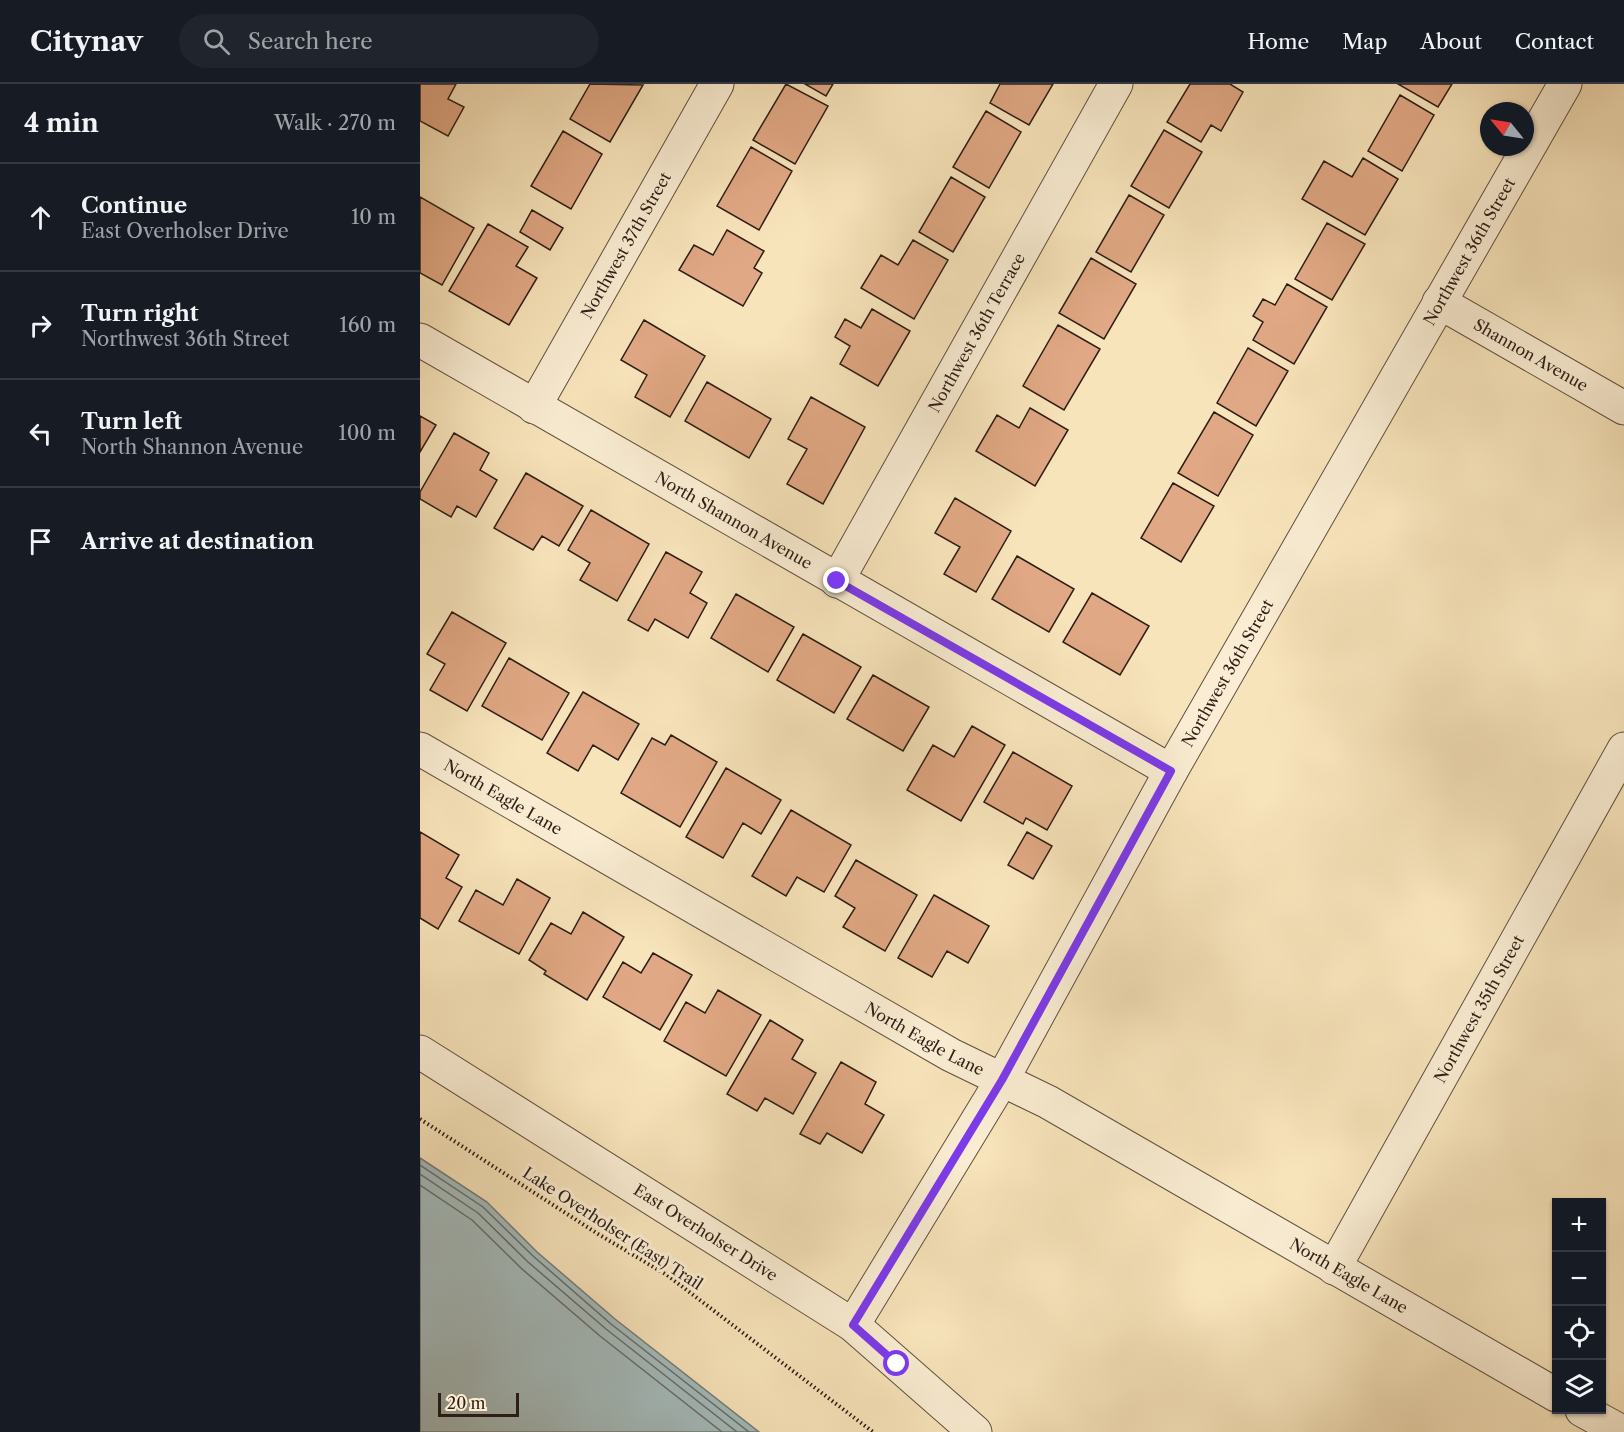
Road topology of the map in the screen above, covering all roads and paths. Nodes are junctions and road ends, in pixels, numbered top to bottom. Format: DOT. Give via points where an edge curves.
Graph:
graph roads {
  1 [pos="717,84"];
  2 [pos="1116,84"];
  3 [pos="1565,84"];
  4 [pos="1439,302"];
  5 [pos="420,340"];
  6 [pos="534,407"];
  7 [pos="1624,408"];
  8 [pos="837,581"];
  9 [pos="420,749"];
  10 [pos="1624,749"];
  11 [pos="1171,771"];
  12 [pos="420,1052"];
  13 [pos="1002,1080"];
  14 [pos="420,1119"];
  15 [pos="1334,1268"];
  16 [pos="853,1325"];
  17 [pos="1552,1392"];
  18 [pos="1589,1414"];
  19 [pos="873,1432"];
  20 [pos="975,1432"];
  21 [pos="1622,1432"];
  1 -- 6 [label="street, Northwest 37th Street"];
  2 -- 8 [label="street, Northwest 36th Terrace"];
  3 -- 4 [label="street, Northwest 36th Street"];
  4 -- 7 [label="street, Shannon Avenue"];
  4 -- 11 [label="street, Northwest 36th Street"];
  5 -- 6 [label="street, North Shannon Avenue"];
  6 -- 8 [label="street, North Shannon Avenue"];
  8 -- 11 [label="street, North Shannon Avenue"];
  9 -- 13 [label="street, North Eagle Lane" via="951,1055"];
  10 -- 15 [label="street, Northwest 35th Street"];
  11 -- 13 [label="street, Northwest 36th Street"];
  12 -- 16 [label="street, East Overholser Drive"];
  13 -- 15 [label="street, North Eagle Lane" via="1048,1102"];
  13 -- 16 [label="street, Northwest 36th Street"];
  14 -- 19 [label="path, Lake Overholser (East) Trail" via="668,1275"];
  15 -- 17 [label="street, North Eagle Lane"];
  16 -- 20 [label="street, East Overholser Drive"];
  18 -- 21 [label="street"];
}
